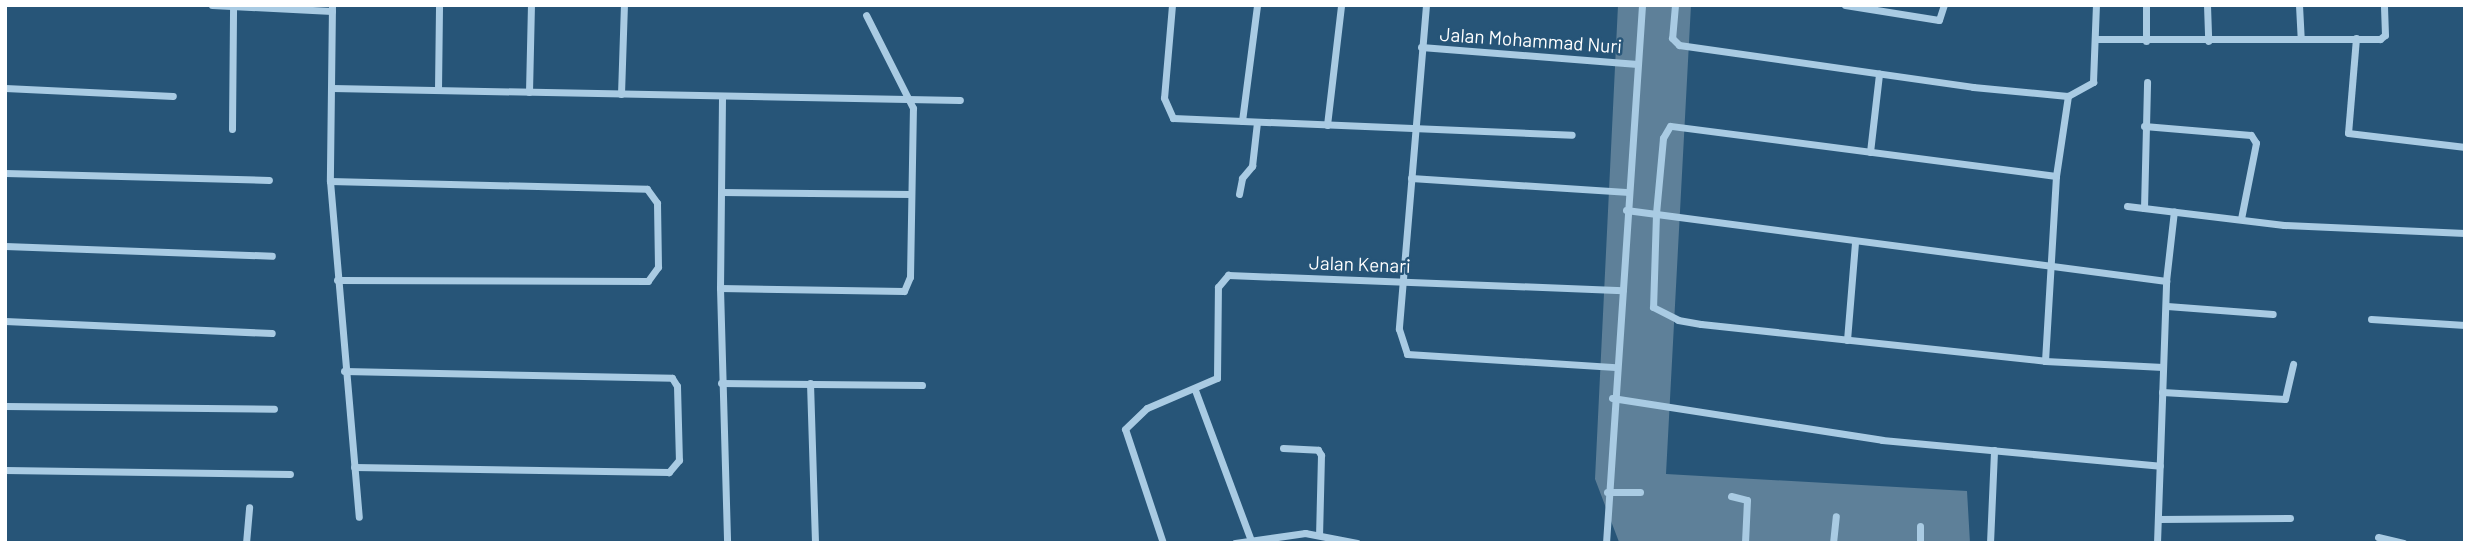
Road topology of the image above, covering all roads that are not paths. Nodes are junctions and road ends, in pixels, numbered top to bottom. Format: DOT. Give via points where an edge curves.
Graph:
graph roads {
  1 [pos="212,5"];
  2 [pos="439,5"];
  3 [pos="531,5"];
  4 [pos="624,5"];
  5 [pos="1172,5"];
  6 [pos="1257,5"];
  7 [pos="1341,5"];
  8 [pos="1426,5"];
  9 [pos="1642,5"];
  10 [pos="1675,5"];
  11 [pos="1845,5"];
  12 [pos="1944,5"];
  13 [pos="2096,5"];
  14 [pos="2146,5"];
  15 [pos="2207,5"];
  16 [pos="2299,5"];
  17 [pos="2384,5"];
  18 [pos="233,6"];
  19 [pos="332,8"];
  20 [pos="866,15"];
  21 [pos="2356,38"];
  22 [pos="2095,39"];
  23 [pos="2301,39"];
  24 [pos="2146,41"];
  25 [pos="2208,41"];
  26 [pos="1421,47"];
  27 [pos="1637,64"];
  28 [pos="1880,74"];
  29 [pos="2147,82"];
  30 [pos="5,88"];
  31 [pos="332,88"];
  32 [pos="438,90"];
  33 [pos="529,92"];
  34 [pos="621,94"];
  35 [pos="173,96"];
  36 [pos="2068,96"];
  37 [pos="722,98"];
  38 [pos="909,100"];
  39 [pos="960,100"];
  40 [pos="1242,121"];
  41 [pos="1257,122"];
  42 [pos="1327,125"];
  43 [pos="2144,126"];
  44 [pos="232,129"];
  45 [pos="1414,129"];
  46 [pos="1572,135"];
  47 [pos="2465,147"];
  48 [pos="1870,152"];
  49 [pos="5,173"];
  50 [pos="2056,176"];
  51 [pos="1411,178"];
  52 [pos="269,180"];
  53 [pos="330,181"];
  54 [pos="722,192"];
  55 [pos="1626,192"];
  56 [pos="911,194"];
  57 [pos="1239,194"];
  58 [pos="2126,206"];
  59 [pos="2144,208"];
  60 [pos="1627,211"];
  61 [pos="2174,211"];
  62 [pos="1653,214"];
  63 [pos="2241,219"];
  64 [pos="2465,233"];
  65 [pos="1855,242"];
  66 [pos="5,246"];
  67 [pos="272,256"];
  68 [pos="2049,269"];
  69 [pos="337,280"];
  70 [pos="2166,281"];
  71 [pos="1404,282"];
  72 [pos="720,288"];
  73 [pos="1623,290"];
  74 [pos="2167,306"];
  75 [pos="2273,314"];
  76 [pos="2371,319"];
  77 [pos="5,321"];
  78 [pos="2465,325"];
  79 [pos="272,332"];
  80 [pos="1847,340"];
  81 [pos="2045,361"];
  82 [pos="2292,364"];
  83 [pos="1616,368"];
  84 [pos="2164,368"];
  85 [pos="344,371"];
  86 [pos="721,383"];
  87 [pos="810,383"];
  88 [pos="922,385"];
  89 [pos="1195,390"];
  90 [pos="2162,393"];
  91 [pos="1612,398"];
  92 [pos="5,406"];
  93 [pos="274,409"];
  94 [pos="1283,448"];
  95 [pos="1994,450"];
  96 [pos="2160,466"];
  97 [pos="354,467"];
  98 [pos="5,470"];
  99 [pos="290,474"];
  100 [pos="1607,492"];
  101 [pos="1640,492"];
  102 [pos="1731,496"];
  103 [pos="249,507"];
  104 [pos="1836,516"];
  105 [pos="359,517"];
  106 [pos="2290,518"];
  107 [pos="2158,519"];
  108 [pos="1920,526"];
  109 [pos="1319,535"];
  110 [pos="2378,537"];
  111 [pos="1250,538"];
  112 [pos="246,543"];
  113 [pos="727,543"];
  114 [pos="815,543"];
  115 [pos="1163,543"];
  116 [pos="1235,543"];
  117 [pos="1357,543"];
  118 [pos="1606,543"];
  119 [pos="1745,543"];
  120 [pos="1833,543"];
  121 [pos="1920,543"];
  122 [pos="1990,543"];
  123 [pos="2157,543"];
  124 [pos="2403,543"];
  1 -- 18 [label="street"];
  2 -- 32 [label="street"];
  3 -- 33 [label="street"];
  4 -- 34 [label="street"];
  5 -- 40 [label="street" via="1166,109 1173,118"];
  6 -- 40 [label="street"];
  7 -- 42 [label="street"];
  8 -- 26 [label="street"];
  9 -- 27 [label="street"];
  10 -- 28 [label="street" via="1672,38 1679,45"];
  11 -- 12 [label="street" via="1940,20"];
  13 -- 22 [label="street"];
  14 -- 24 [label="street"];
  15 -- 25 [label="street"];
  16 -- 23 [label="street"];
  17 -- 21 [label="street" via="2384,37"];
  18 -- 19 [label="street"];
  18 -- 44 [label="street"];
  19 -- 31 [label="street"];
  20 -- 38 [label="street"];
  21 -- 23 [label="street"];
  21 -- 47 [label="street" via="2348,133"];
  22 -- 24 [label="street"];
  22 -- 36 [label="street" via="2093,82"];
  23 -- 25 [label="street"];
  24 -- 25 [label="street"];
  26 -- 27 [label="street, Jalan Mohammad Nuri"];
  26 -- 45 [label="street"];
  27 -- 55 [label="street"];
  28 -- 36 [label="street"];
  28 -- 48 [label="street"];
  29 -- 43 [label="street"];
  30 -- 35 [label="street"];
  31 -- 32 [label="street"];
  31 -- 53 [label="street"];
  32 -- 33 [label="street"];
  33 -- 34 [label="street"];
  34 -- 37 [label="street"];
  36 -- 50 [label="street"];
  37 -- 38 [label="street"];
  37 -- 54 [label="street"];
  38 -- 39 [label="street"];
  38 -- 56 [label="street" via="913,108"];
  40 -- 41 [label="street"];
  41 -- 42 [label="street"];
  41 -- 57 [label="street" via="1252,166 1242,178"];
  42 -- 45 [label="street"];
  43 -- 59 [label="street"];
  43 -- 63 [label="street" via="2251,135 2256,143"];
  45 -- 46 [label="street"];
  45 -- 51 [label="street"];
  48 -- 50 [label="street"];
  48 -- 62 [label="street" via="1670,126 1663,138"];
  49 -- 52 [label="street"];
  50 -- 68 [label="street"];
  51 -- 55 [label="street"];
  51 -- 71 [label="street"];
  53 -- 69 [label="street"];
  53 -- 69 [label="street" via="647,189 657,202 658,267 648,281"];
  54 -- 56 [label="street"];
  54 -- 72 [label="street"];
  55 -- 60 [label="street"];
  56 -- 72 [label="street" via="910,277 904,291"];
  58 -- 59 [label="street"];
  59 -- 61 [label="street"];
  60 -- 62 [label="street"];
  60 -- 73 [label="street"];
  61 -- 63 [label="street"];
  61 -- 70 [label="street"];
  62 -- 65 [label="street"];
  62 -- 80 [label="street" via="1653,307 1663,315 1701,324"];
  63 -- 64 [label="street"];
  65 -- 68 [label="street"];
  65 -- 80 [label="street"];
  66 -- 67 [label="street"];
  68 -- 70 [label="street"];
  68 -- 81 [label="street"];
  69 -- 85 [label="street"];
  70 -- 74 [label="street"];
  71 -- 73 [label="street, Jalan Kenari"];
  71 -- 83 [label="street" via="1399,329 1407,354"];
  71 -- 89 [label="street, Jalan Kenari" via="1228,275 1218,286 1217,378"];
  72 -- 86 [label="street"];
  73 -- 83 [label="street"];
  74 -- 75 [label="street"];
  74 -- 84 [label="street"];
  76 -- 78 [label="street"];
  77 -- 79 [label="street"];
  80 -- 81 [label="street"];
  81 -- 84 [label="street"];
  82 -- 90 [label="street" via="2286,399"];
  83 -- 91 [label="street"];
  84 -- 90 [label="street"];
  85 -- 97 [label="street"];
  85 -- 97 [label="street" via="672,378 677,386 679,460 669,472"];
  86 -- 87 [label="street"];
  86 -- 113 [label="street"];
  87 -- 88 [label="street"];
  87 -- 114 [label="street"];
  89 -- 111 [label="street"];
  89 -- 115 [label="street" via="1147,408 1125,429"];
  90 -- 96 [label="street"];
  91 -- 95 [label="street" via="1882,440"];
  91 -- 100 [label="street"];
  92 -- 93 [label="street"];
  94 -- 109 [label="street" via="1318,450 1321,455"];
  95 -- 96 [label="street"];
  95 -- 122 [label="street"];
  96 -- 107 [label="street"];
  97 -- 105 [label="street"];
  98 -- 99 [label="street"];
  100 -- 101 [label="street"];
  100 -- 118 [label="street"];
  102 -- 119 [label="street" via="1745,498 1748,504"];
  103 -- 112 [label="street"];
  104 -- 120 [label="street"];
  106 -- 107 [label="street"];
  107 -- 123 [label="street"];
  108 -- 121 [label="street"];
  109 -- 111 [label="street" via="1278,533"];
  109 -- 117 [label="street"];
  110 -- 124 [label="street"];
  111 -- 116 [label="street"];
}
